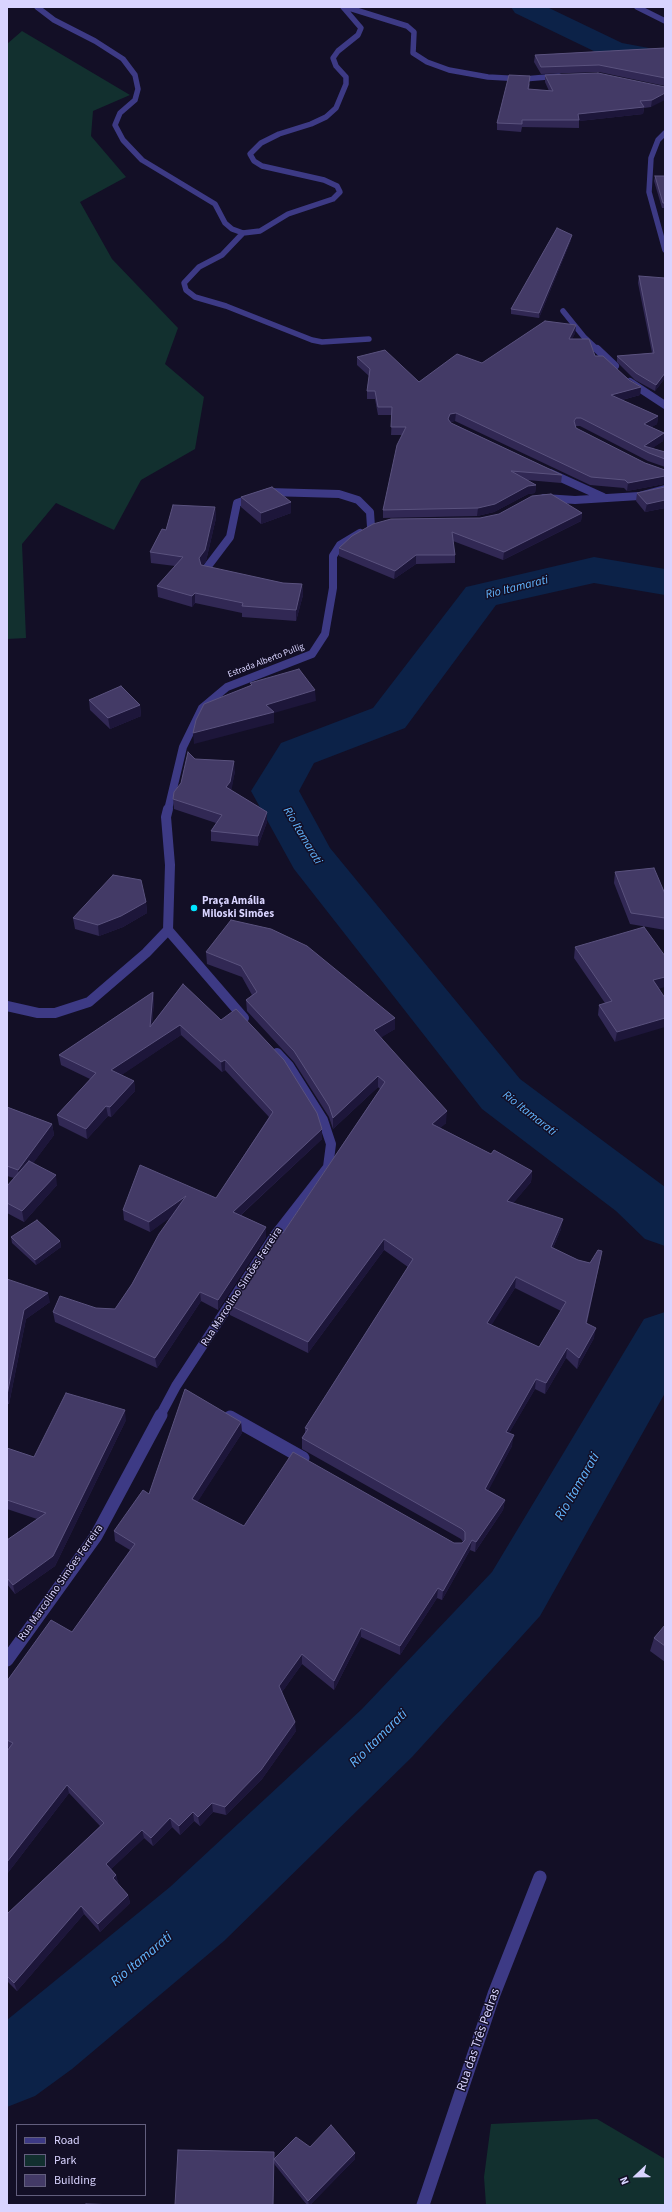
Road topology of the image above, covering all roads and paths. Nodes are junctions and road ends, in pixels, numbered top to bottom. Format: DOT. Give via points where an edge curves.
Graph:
graph roads {
  1 [pos="37,7"];
  2 [pos="343,7"];
  3 [pos="346,7"];
  4 [pos="637,7"];
  5 [pos="665,21"];
  6 [pos="568,76"];
  7 [pos="665,132"];
  8 [pos="243,232"];
  9 [pos="665,250"];
  10 [pos="563,311"];
  11 [pos="369,339"];
  12 [pos="665,405"];
  13 [pos="545,471"];
  14 [pos="665,489"];
  15 [pos="537,498"];
  16 [pos="605,498"];
  17 [pos="205,570"];
  18 [pos="168,930"];
  19 [pos="7,1006"];
  20 [pos="252,1027"];
  21 [pos="268,1044"];
  22 [pos="218,1410"];
  23 [pos="313,1464"];
  24 [pos="7,1660"];
  25 [pos="540,1877"];
  26 [pos="423,2205"];
  1 -- 8 [label="street" via="54,20 95,41 122,59 135,75 138,89 135,100 120,113 116,125 123,140 142,160 215,204 225,223 232,229"];
  2 -- 8 [label="street" via="361,28 358,35 333,58 336,66 346,77 346,84 336,108 312,124 279,134 262,143 250,154 262,166 324,180 336,186 340,192 333,199 288,214 260,231"];
  3 -- 6 [label="street" via="407,26 414,32 413,53 427,62 449,70 488,77 524,79"];
  4 -- 5 [label="street"];
  7 -- 9 [label="street" via="658,140 651,158 649,192"];
  8 -- 11 [label="street" via="222,255 199,267 184,283 186,290 195,297 226,306 312,340 322,342"];
  10 -- 12 [label="street" via="584,337 632,384"];
  13 -- 16 [label="street"];
  14 -- 16 [label="street" via="639,496"];
  15 -- 16 [label="street"];
  17 -- 18 [label="street, Estrada Alberto Pullig" via="230,537 237,503 269,492 331,494 358,500 370,512 374,526 340,545 333,556 333,588 325,634 312,654 227,687 202,708 183,747 166,817 170,865"];
  18 -- 19 [label="street" via="146,953 89,1002 55,1013 38,1013"];
  18 -- 20 [label="street"];
  21 -- 24 [label="street, Rua Marcolino Simões Ferreira" via="289,1066 323,1120 331,1144 328,1167 275,1235 180,1388 96,1536"];
  22 -- 23 [label="street"];
  25 -- 26 [label="street, Rua das Três Pedras" via="494,1994"];
}
